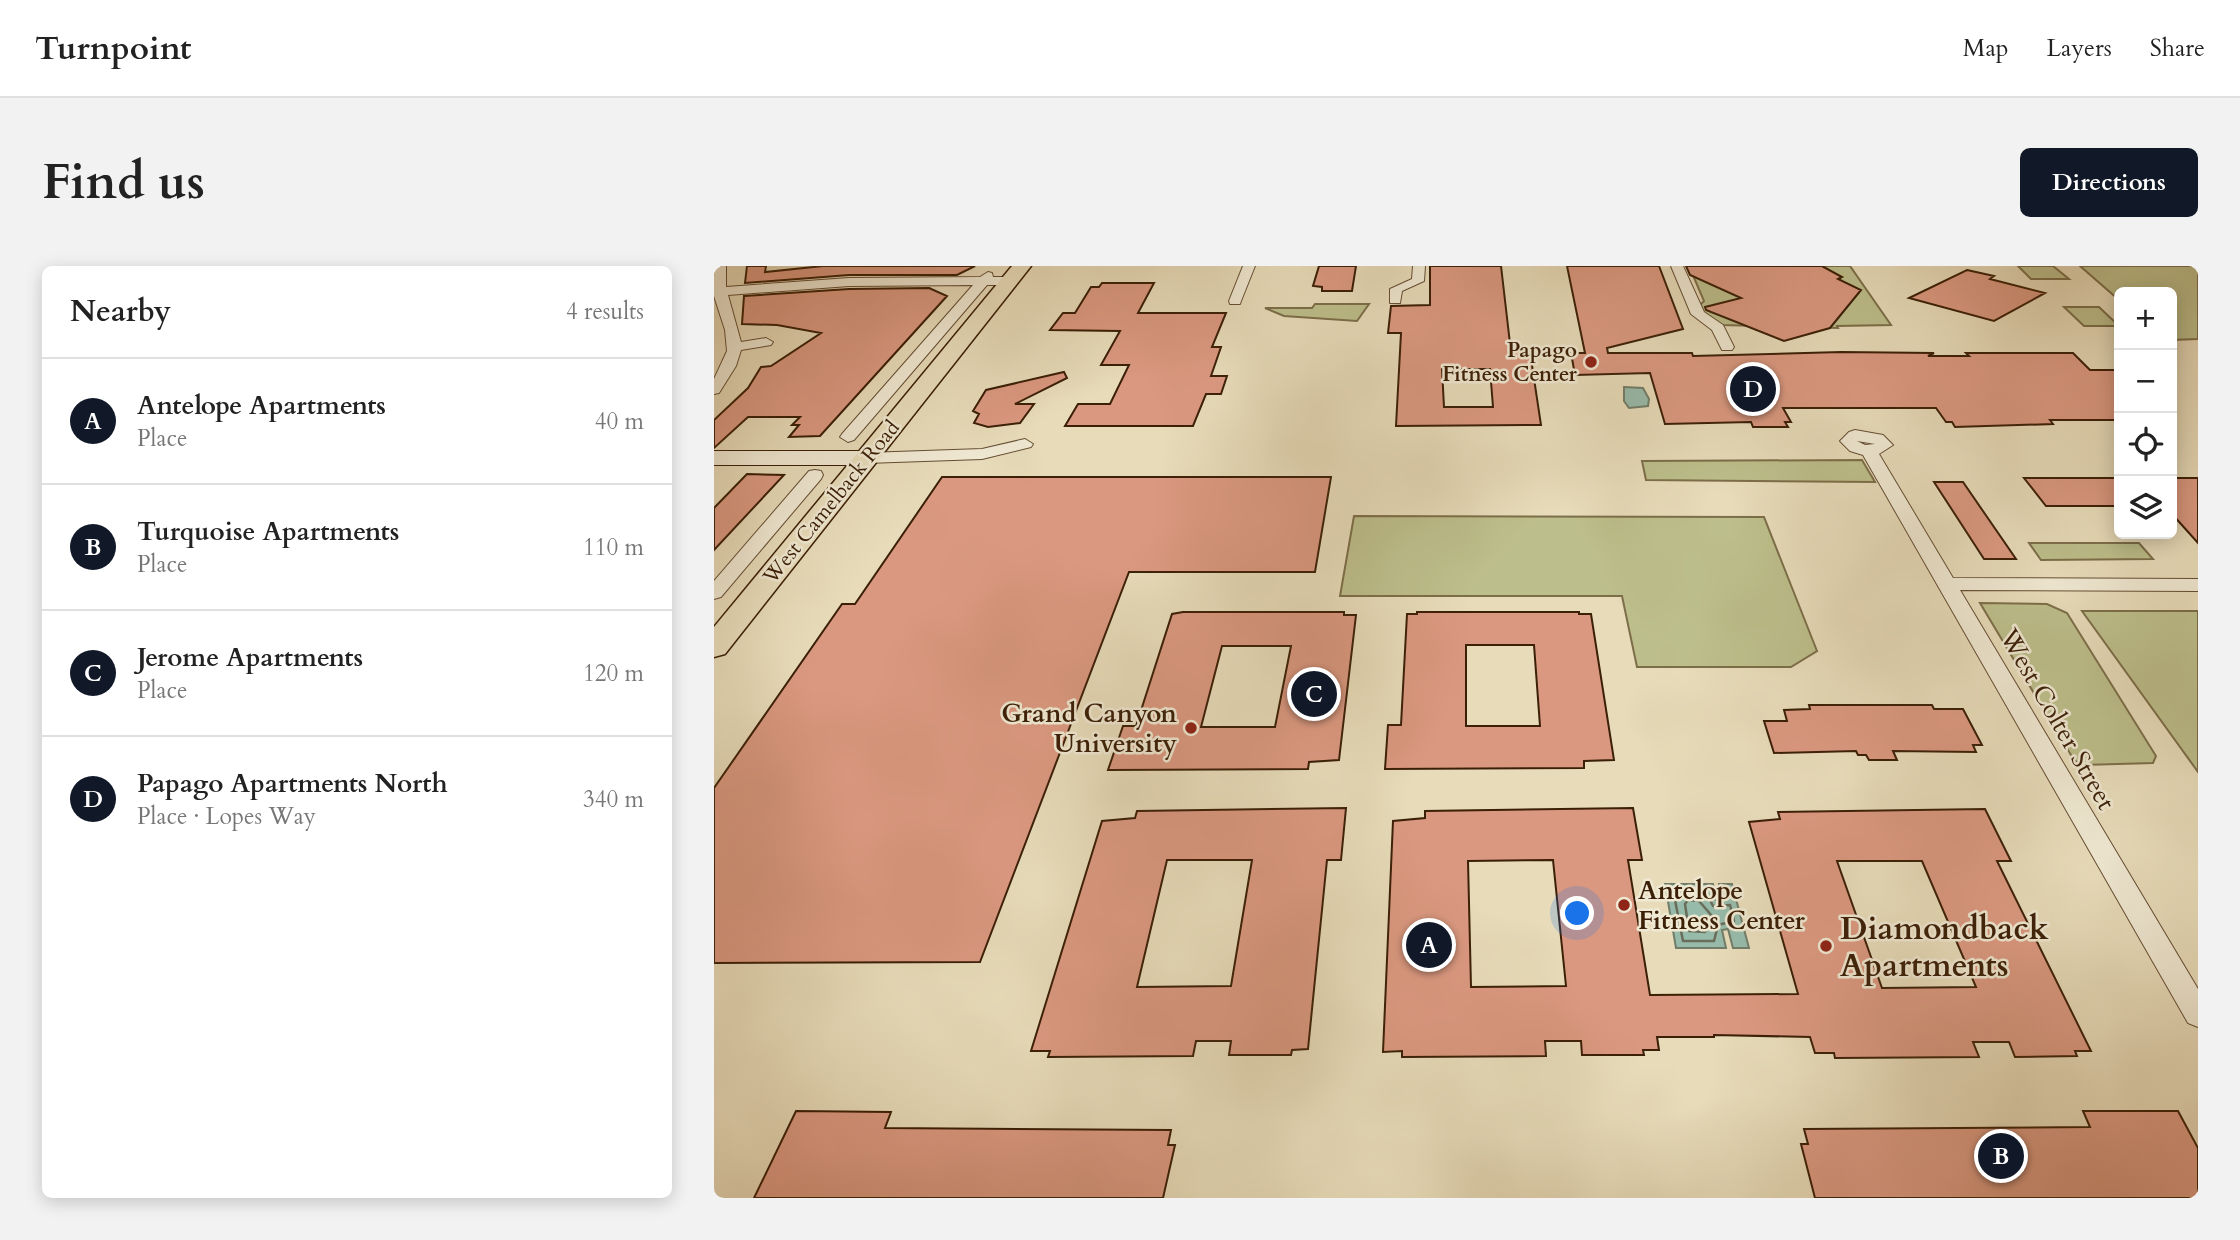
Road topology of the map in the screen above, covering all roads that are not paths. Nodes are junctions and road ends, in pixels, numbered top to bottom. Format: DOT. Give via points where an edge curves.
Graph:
graph roads {
  1 [pos="720,266"];
  2 [pos="1249,266"];
  3 [pos="1419,266"];
  4 [pos="1677,266"];
  5 [pos="1009,271"];
  6 [pos="982,282"];
  7 [pos="715,292"];
  8 [pos="1395,300"];
  9 [pos="1236,301"];
  10 [pos="766,342"];
  11 [pos="1727,346"];
  12 [pos="734,347"];
  13 [pos="917,358"];
  14 [pos="947,358"];
  15 [pos="714,390"];
  16 [pos="848,438"];
  17 [pos="1025,444"];
  18 [pos="1869,450"];
  19 [pos="714,458"];
  20 [pos="866,458"];
  21 [pos="815,475"];
  22 [pos="1948,584"];
  23 [pos="2198,585"];
  24 [pos="714,593"];
  25 [pos="714,647"];
  26 [pos="2198,1015"];
  1 -- 7 [label="street"];
  2 -- 9 [label="street"];
  3 -- 8 [label="street" via="1418,281 1396,289"];
  4 -- 11 [label="street" via="1698,314 1718,328"];
  5 -- 6 [label="street, West Camelback Road"];
  5 -- 14 [label="main road, West Camelback Road"];
  6 -- 7 [label="street" via="849,282"];
  6 -- 13 [label="street, West Camelback Road"];
  7 -- 12 [label="street"];
  10 -- 12 [label="street"];
  12 -- 15 [label="street"];
  13 -- 14 [label="street"];
  13 -- 16 [label="street, West Camelback Road"];
  14 -- 20 [label="main road, West Camelback Road"];
  17 -- 20 [label="street" via="982,454"];
  18 -- 22 [label="street, West Colter Street"];
  19 -- 20 [label="street"];
  20 -- 25 [label="main road, West Camelback Road"];
  21 -- 24 [label="street, West Camelback Road"];
  22 -- 23 [label="street"];
  22 -- 26 [label="street, West Colter Street"];
}
